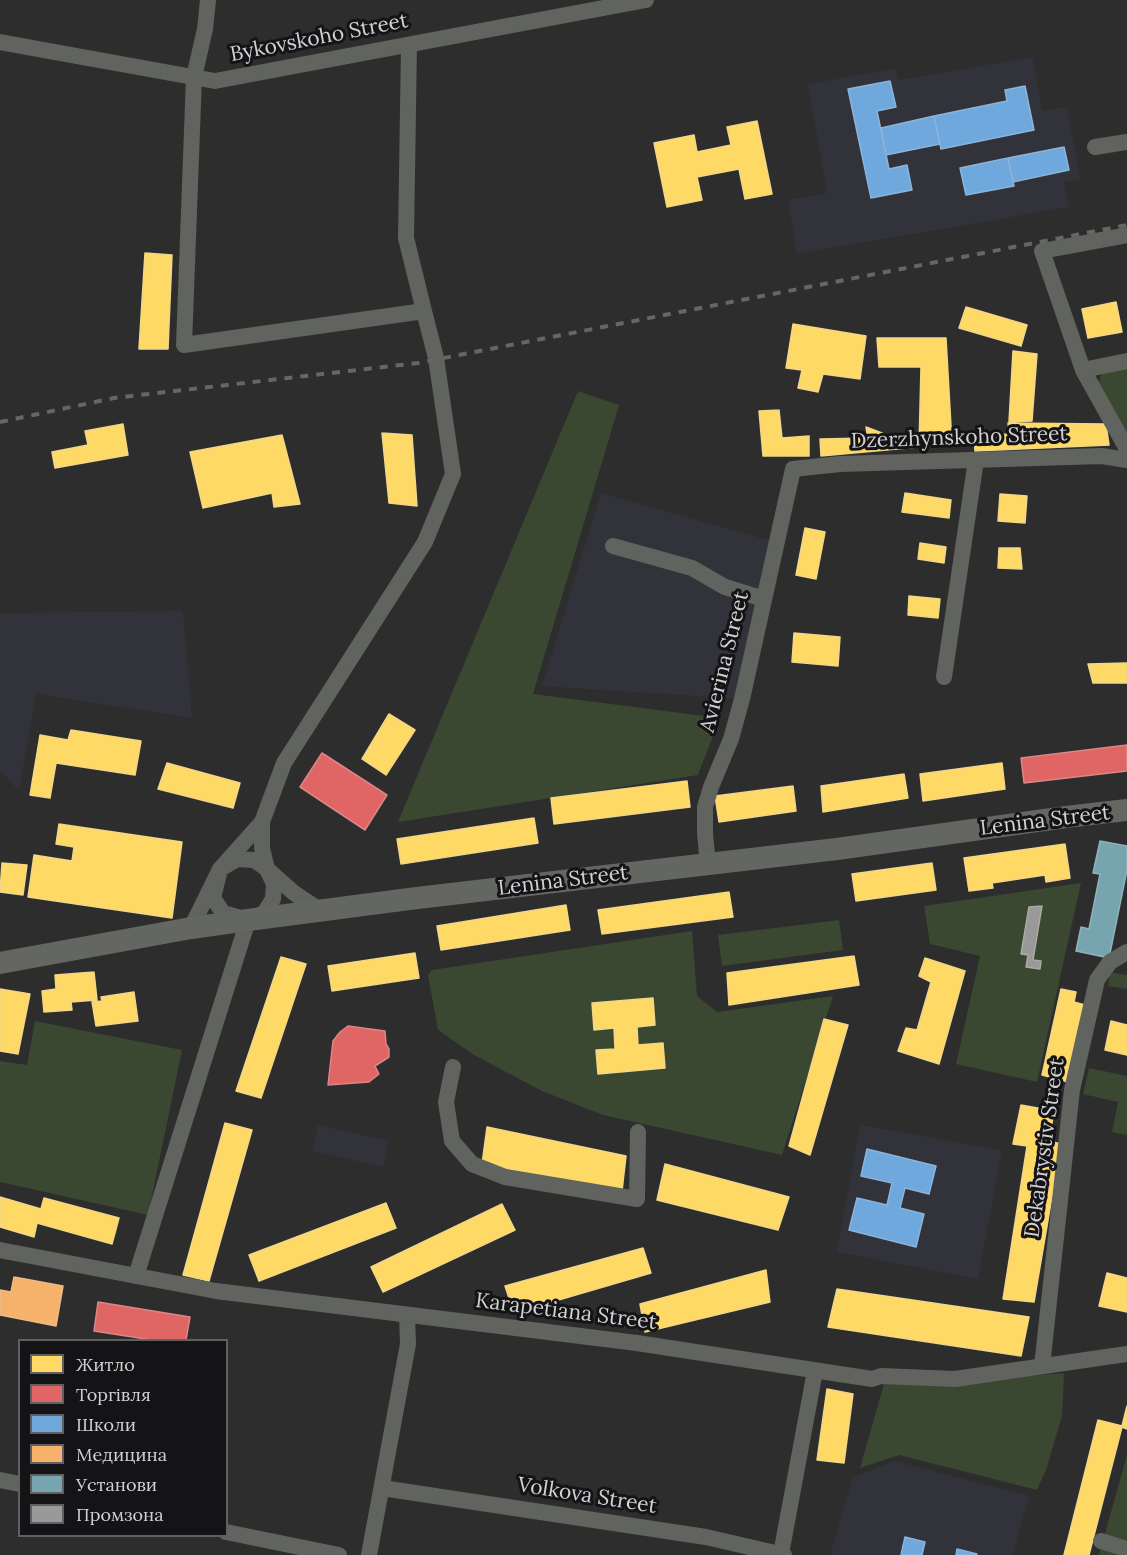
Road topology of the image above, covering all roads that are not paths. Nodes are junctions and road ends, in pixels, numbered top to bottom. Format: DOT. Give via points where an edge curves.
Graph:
graph roads {
  1 [pos="208,0"];
  2 [pos="646,0"];
  3 [pos="0,42"];
  4 [pos="409,45"];
  5 [pos="194,77"];
  6 [pos="1127,142"];
  7 [pos="1095,147"];
  8 [pos="1127,235"];
  9 [pos="424,311"];
  10 [pos="1127,361"];
  11 [pos="1083,370"];
  12 [pos="1127,449"];
  13 [pos="976,460"];
  14 [pos="1127,460"];
  15 [pos="793,470"];
  16 [pos="613,546"];
  17 [pos="764,599"];
  18 [pos="944,677"];
  19 [pos="1127,810"];
  20 [pos="262,822"];
  21 [pos="708,865"];
  22 [pos="219,869"];
  23 [pos="267,869"];
  24 [pos="321,911"];
  25 [pos="248,920"];
  26 [pos="191,928"];
  27 [pos="1127,952"];
  28 [pos="0,963"];
  29 [pos="453,1067"];
  30 [pos="638,1132"];
  31 [pos="0,1250"];
  32 [pos="136,1276"];
  33 [pos="407,1315"];
  34 [pos="1127,1354"];
  35 [pos="1042,1366"];
  36 [pos="815,1371"];
  37 [pos="0,1480"];
  38 [pos="18,1484"];
  39 [pos="382,1488"];
  40 [pos="228,1532"];
  41 [pos="1101,1541"];
  42 [pos="1127,1549"];
  43 [pos="339,1555"];
  44 [pos="369,1555"];
  45 [pos="782,1555"];
  1 -- 5 [label="street"];
  2 -- 4 [label="street, Bykovskoho Street"];
  3 -- 5 [label="street, Bykovskoho Street"];
  4 -- 5 [label="street, Bykovskoho Street" via="215,81"];
  4 -- 9 [label="street" via="406,238"];
  5 -- 9 [label="street" via="184,345"];
  6 -- 7 [label="street"];
  8 -- 11 [label="street" via="1042,251"];
  9 -- 20 [label="street" via="436,358 453,474 424,542 284,763"];
  10 -- 11 [label="street"];
  11 -- 12 [label="street"];
  13 -- 14 [label="street, Dzerzhynskoho Street" via="1102,456"];
  13 -- 15 [label="street, Dzerzhynskoho Street" via="840,464"];
  13 -- 18 [label="street"];
  15 -- 17 [label="street, Avierina Street"];
  16 -- 17 [label="street" via="692,568 725,587"];
  17 -- 21 [label="street, Avierina Street" via="731,739 705,807"];
  19 -- 21 [label="main road, Lenina Street"];
  20 -- 22 [label="street"];
  20 -- 23 [label="street"];
  21 -- 24 [label="main road, Lenina Street"];
  22 -- 23 [label="street" via="237,859 254,860"];
  22 -- 25 [label="street" via="213,897 223,913"];
  22 -- 26 [label="street"];
  23 -- 24 [label="street"];
  23 -- 25 [label="street" via="274,884 273,899 264,913"];
  24 -- 25 [label="main road, Lenina Street"];
  25 -- 26 [label="main road, Lenina Street"];
  25 -- 32 [label="street"];
  26 -- 28 [label="main road, Lenina Street"];
  27 -- 35 [label="street, Dekabrystiv Street" via="1110,962 1097,980 1071,1090"];
  29 -- 30 [label="street" via="446,1102 452,1141 472,1164 505,1177 637,1199"];
  31 -- 32 [label="street, Karapetiana Street"];
  32 -- 33 [label="street, Karapetiana Street" via="216,1291"];
  33 -- 36 [label="street, Karapetiana Street" via="636,1343"];
  33 -- 39 [label="street" via="408,1344"];
  34 -- 35 [label="street, Karapetiana Street"];
  35 -- 36 [label="street, Karapetiana Street" via="955,1378 880,1376 872,1380"];
  36 -- 45 [label="street"];
  37 -- 38 [label="street"];
  39 -- 44 [label="street"];
  39 -- 45 [label="street, Volkova Street" via="706,1537"];
  40 -- 43 [label="street"];
  41 -- 42 [label="street"];
}
